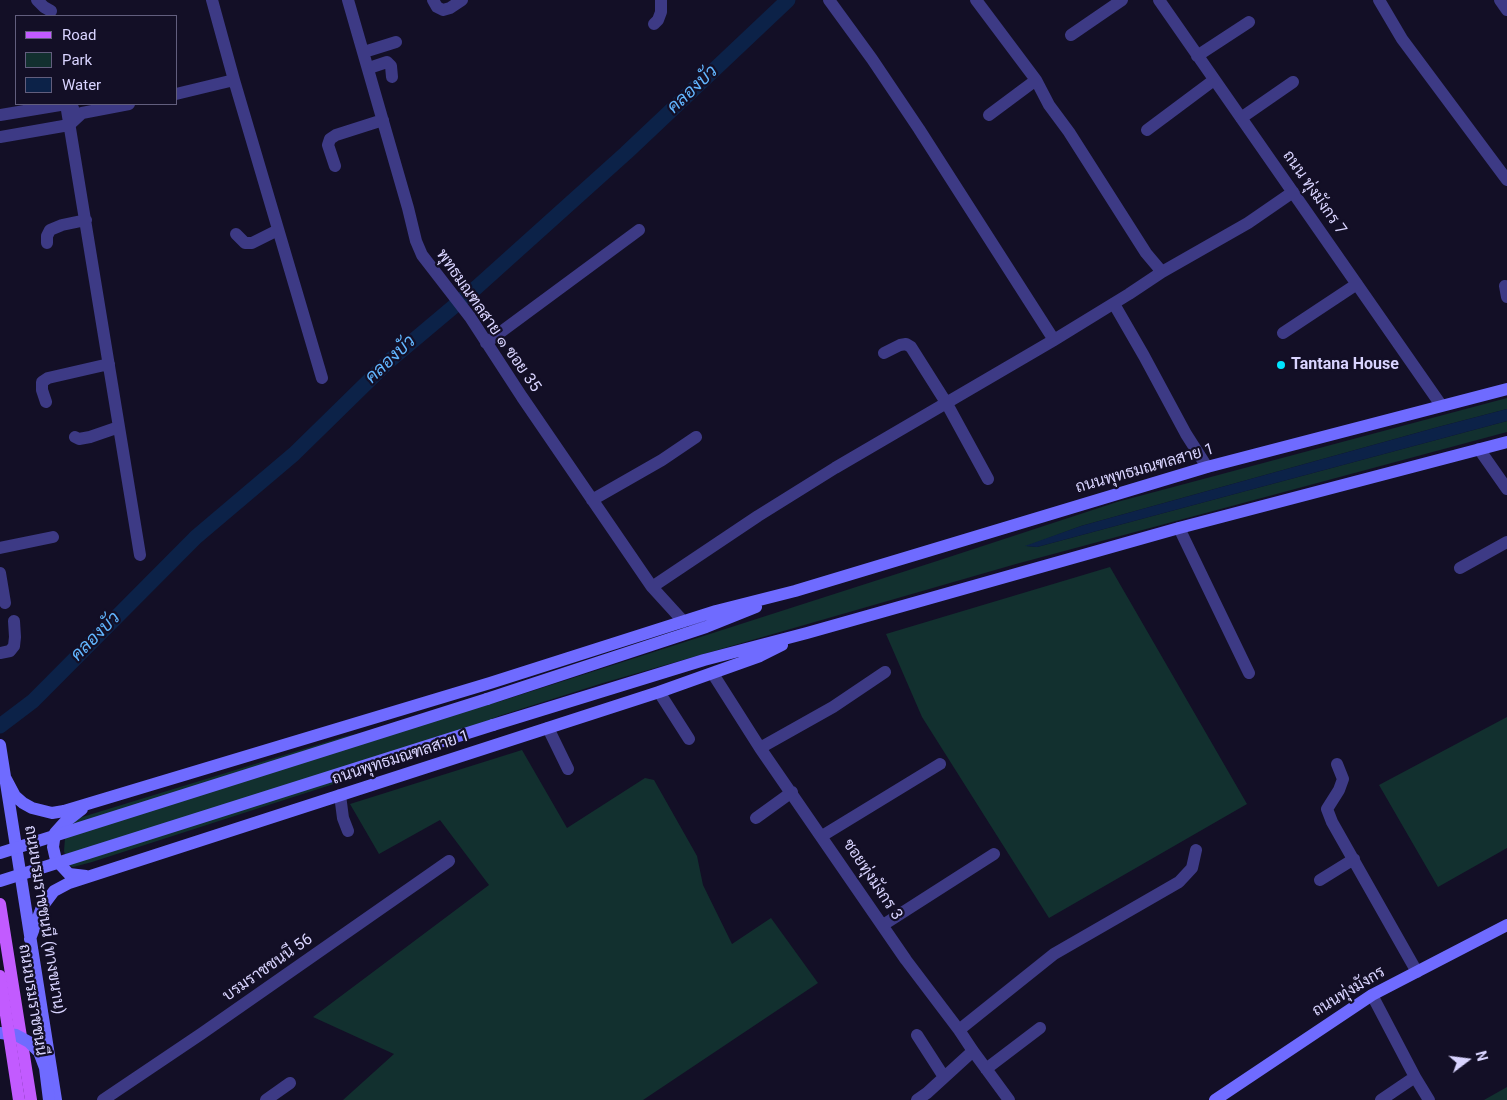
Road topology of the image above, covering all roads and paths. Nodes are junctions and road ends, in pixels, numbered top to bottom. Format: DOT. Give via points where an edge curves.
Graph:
graph roads {
  1 [pos="37,0"];
  2 [pos="212,0"];
  3 [pos="348,0"];
  4 [pos="433,0"];
  5 [pos="462,0"];
  6 [pos="661,0"];
  7 [pos="829,0"];
  8 [pos="976,0"];
  9 [pos="1122,0"];
  10 [pos="1159,0"];
  11 [pos="1379,0"];
  12 [pos="1500,0"];
  13 [pos="51,9"];
  14 [pos="1507,10"];
  15 [pos="1249,22"];
  16 [pos="654,24"];
  17 [pos="1071,35"];
  18 [pos="396,42"];
  19 [pos="364,52"];
  20 [pos="1198,56"];
  21 [pos="369,68"];
  22 [pos="392,77"];
  23 [pos="234,80"];
  24 [pos="1036,80"];
  25 [pos="1214,80"];
  26 [pos="1293,82"];
  27 [pos="178,94"];
  28 [pos="60,105"];
  29 [pos="66,105"];
  30 [pos="68,105"];
  31 [pos="124,105"];
  32 [pos="82,113"];
  33 [pos="0,115"];
  34 [pos="989,115"];
  35 [pos="1241,118"];
  36 [pos="383,120"];
  37 [pos="69,125"];
  38 [pos="1147,130"];
  39 [pos="0,137"];
  40 [pos="335,166"];
  41 [pos="1507,180"];
  42 [pos="1293,192"];
  43 [pos="86,220"];
  44 [pos="278,230"];
  45 [pos="639,230"];
  46 [pos="236,234"];
  47 [pos="47,243"];
  48 [pos="1162,272"];
  49 [pos="1357,284"];
  50 [pos="1114,304"];
  51 [pos="1283,333"];
  52 [pos="1054,340"];
  53 [pos="486,343"];
  54 [pos="884,353"];
  55 [pos="109,364"];
  56 [pos="322,378"];
  57 [pos="1507,389"];
  58 [pos="46,402"];
  59 [pos="946,404"];
  60 [pos="1441,405"];
  61 [pos="119,427"];
  62 [pos="75,437"];
  63 [pos="696,437"];
  64 [pos="1507,442"];
  65 [pos="1479,449"];
  66 [pos="1207,467"];
  67 [pos="988,479"];
  68 [pos="1507,489"];
  69 [pos="592,500"];
  70 [pos="1179,528"];
  71 [pos="53,537"];
  72 [pos="1507,542"];
  73 [pos="0,548"];
  74 [pos="140,554"];
  75 [pos="1460,568"];
  76 [pos="0,573"];
  77 [pos="652,587"];
  78 [pos="795,591"];
  79 [pos="6,603"];
  80 [pos="683,621"];
  81 [pos="14,622"];
  82 [pos="807,633"];
  83 [pos="0,653"];
  84 [pos="885,672"];
  85 [pos="713,674"];
  86 [pos="1249,674"];
  87 [pos="659,692"];
  88 [pos="548,728"];
  89 [pos="689,739"];
  90 [pos="1,748"];
  91 [pos="760,748"];
  92 [pos="940,764"];
  93 [pos="1337,764"];
  94 [pos="568,769"];
  95 [pos="6,779"];
  96 [pos="792,792"];
  97 [pos="340,795"];
  98 [pos="87,805"];
  99 [pos="756,818"];
  100 [pos="348,831"];
  101 [pos="822,836"];
  102 [pos="1196,850"];
  103 [pos="0,853"];
  104 [pos="994,854"];
  105 [pos="1354,859"];
  106 [pos="450,861"];
  107 [pos="105,871"];
  108 [pos="1320,880"];
  109 [pos="0,881"];
  110 [pos="0,904"];
  111 [pos="883,925"];
  112 [pos="1506,927"];
  113 [pos="30,939"];
  114 [pos="1417,972"];
  115 [pos="0,976"];
  116 [pos="1372,995"];
  117 [pos="1040,1028"];
  118 [pos="959,1030"];
  119 [pos="0,1033"];
  120 [pos="917,1035"];
  121 [pos="972,1051"];
  122 [pos="986,1069"];
  123 [pos="944,1077"];
  124 [pos="1415,1077"];
  125 [pos="290,1083"];
  126 [pos="19,1100"];
  127 [pos="31,1100"];
  128 [pos="49,1100"];
  129 [pos="56,1100"];
  130 [pos="104,1100"];
  131 [pos="266,1100"];
  132 [pos="917,1100"];
  133 [pos="1009,1100"];
  134 [pos="1215,1100"];
  135 [pos="1381,1100"];
  136 [pos="1429,1100"];
  1 -- 13 [label="street"];
  2 -- 23 [label="street"];
  3 -- 19 [label="street, พุทธมณฑลสาย ๑ ซอย 35"];
  4 -- 5 [label="street" via="443,10"];
  6 -- 16 [label="street" via="661,12"];
  7 -- 52 [label="street" via="919,129"];
  8 -- 24 [label="street"];
  9 -- 17 [label="street"];
  10 -- 20 [label="street, ถนน ทุ่งมังกร 7"];
  11 -- 41 [label="street" via="1402,39"];
  12 -- 14 [label="street"];
  15 -- 20 [label="street"];
  18 -- 19 [label="street"];
  19 -- 21 [label="street, พุทธมณฑลสาย ๑ ซอย 35"];
  20 -- 25 [label="street, ถนน ทุ่งมังกร 7"];
  21 -- 22 [label="street" via="387,62"];
  21 -- 36 [label="street, พุทธมณฑลสาย ๑ ซอย 35"];
  23 -- 27 [label="street"];
  23 -- 44 [label="street"];
  24 -- 34 [label="street"];
  24 -- 48 [label="street" via="1146,253"];
  25 -- 35 [label="street, ถนน ทุ่งมังกร 7"];
  25 -- 38 [label="street"];
  26 -- 35 [label="street"];
  28 -- 33 [label="street"];
  29 -- 37 [label="street"];
  30 -- 32 [label="street"];
  31 -- 32 [label="street"];
  32 -- 37 [label="street"];
  35 -- 42 [label="street, ถนน ทุ่งมังกร 7"];
  36 -- 40 [label="street" via="330,139 328,145"];
  36 -- 53 [label="street, พุทธมณฑลสาย ๑ ซอย 35" via="422,255"];
  37 -- 39 [label="street"];
  37 -- 43 [label="street"];
  42 -- 48 [label="street" via="1248,223"];
  42 -- 49 [label="street, ถนน ทุ่งมังกร 7"];
  43 -- 47 [label="street" via="50,230"];
  43 -- 55 [label="street"];
  44 -- 46 [label="street" via="252,243 245,243"];
  44 -- 56 [label="street"];
  45 -- 53 [label="street"];
  48 -- 50 [label="street"];
  49 -- 51 [label="street"];
  49 -- 60 [label="street, ถนน ทุ่งมังกร 7"];
  50 -- 52 [label="street"];
  50 -- 66 [label="street"];
  52 -- 59 [label="street"];
  53 -- 69 [label="street, พุทธมณฑลสาย ๑ ซอย 35"];
  54 -- 59 [label="street" via="900,345 911,347"];
  55 -- 58 [label="street" via="48,378 42,382"];
  55 -- 61 [label="street"];
  57 -- 60 [label="main road, ถนนพุทธมณฑลสาย 1"];
  59 -- 67 [label="street"];
  59 -- 77 [label="street" via="758,516"];
  60 -- 66 [label="main road, ถนนพุทธมณฑลสาย 1"];
  61 -- 62 [label="street" via="90,437"];
  61 -- 74 [label="street"];
  63 -- 69 [label="street"];
  64 -- 65 [label="main road, ถนนพุทธมณฑลสาย 1"];
  65 -- 68 [label="street"];
  65 -- 70 [label="main road, ถนนพุทธมณฑลสาย 1"];
  66 -- 78 [label="main road, ถนนพุทธมณฑลสาย 1"];
  69 -- 77 [label="street, พุทธมณฑลสาย ๑ ซอย 35"];
  70 -- 82 [label="main road, ถนนพุทธมณฑลสาย 1"];
  70 -- 86 [label="street"];
  71 -- 73 [label="street"];
  72 -- 75 [label="street"];
  76 -- 79 [label="street"];
  77 -- 80 [label="street, พุทธมณฑลสาย ๑ ซอย 35"];
  78 -- 80 [label="main road, ถนนพุทธมณฑลสาย 1"];
  78 -- 103 [label="main road, ถนนพุทธมณฑลสาย 1, bridge" via="706,627"];
  80 -- 98 [label="main road, ถนนพุทธมณฑลสาย 1"];
  81 -- 83 [label="street" via="14,646 10,651"];
  82 -- 85 [label="main road, ถนนพุทธมณฑลสาย 1"];
  82 -- 109 [label="main road, ถนนพุทธมณฑลสาย 1, bridge" via="704,660"];
  84 -- 91 [label="street" via="833,707"];
  85 -- 87 [label="main road, ถนนพุทธมณฑลสาย 1"];
  85 -- 91 [label="street, ซอยทุ่งมังกร 3"];
  87 -- 88 [label="main road, ถนนพุทธมณฑลสาย 1"];
  87 -- 89 [label="street"];
  88 -- 94 [label="street"];
  88 -- 97 [label="main road, ถนนพุทธมณฑลสาย 1"];
  90 -- 95 [label="main road, ถนนบรมราชชนนี (ทางขนาน)"];
  91 -- 96 [label="street, ซอยทุ่งมังกร 3"];
  92 -- 101 [label="street"];
  93 -- 105 [label="street" via="1342,785 1327,809"];
  95 -- 98 [label="main road, ถนนพุทธมณฑลสาย 1" via="15,796 32,808 52,813"];
  95 -- 113 [label="main road, ถนนบรมราชชนนี (ทางขนาน)"];
  96 -- 99 [label="street"];
  96 -- 101 [label="street, ซอยทุ่งมังกร 3"];
  97 -- 100 [label="street"];
  97 -- 107 [label="main road, ถนนพุทธมณฑลสาย 1"];
  98 -- 107 [label="main road" via="55,832 53,847 56,860 69,874 84,876"];
  101 -- 111 [label="street, ซอยทุ่งมังกร 3"];
  102 -- 118 [label="street" via="1192,868 1179,882 1054,954"];
  104 -- 111 [label="street"];
  105 -- 108 [label="street"];
  105 -- 114 [label="street"];
  106 -- 130 [label="street, บรมราชชนนี 56"];
  107 -- 113 [label="main road, ถนนพุทธมณฑลสาย 1" via="54,891 42,907"];
  110 -- 127 [label="main road, ถนนบรมราชชนนี"];
  111 -- 118 [label="street, ซอยทุ่งมังกร 3"];
  112 -- 114 [label="main road, ถนนทุ่งมังกร"];
  113 -- 129 [label="main road, ถนนบรมราชชนนี (ทางขนาน)"];
  114 -- 116 [label="main road, ถนนทุ่งมังกร"];
  115 -- 126 [label="main road, bridge"];
  116 -- 124 [label="street"];
  116 -- 134 [label="main road, ถนนทุ่งมังกร"];
  117 -- 122 [label="street"];
  118 -- 121 [label="street, ซอยทุ่งมังกร 3"];
  119 -- 128 [label="main road, bridge" via="16,1035 39,1052 45,1068"];
  120 -- 123 [label="street"];
  121 -- 122 [label="street, ซอยทุ่งมังกร 3"];
  121 -- 123 [label="street"];
  122 -- 133 [label="street, ซอยทุ่งมังกร 3"];
  123 -- 132 [label="street"];
  124 -- 135 [label="street"];
  124 -- 136 [label="street"];
  125 -- 131 [label="street"];
}
